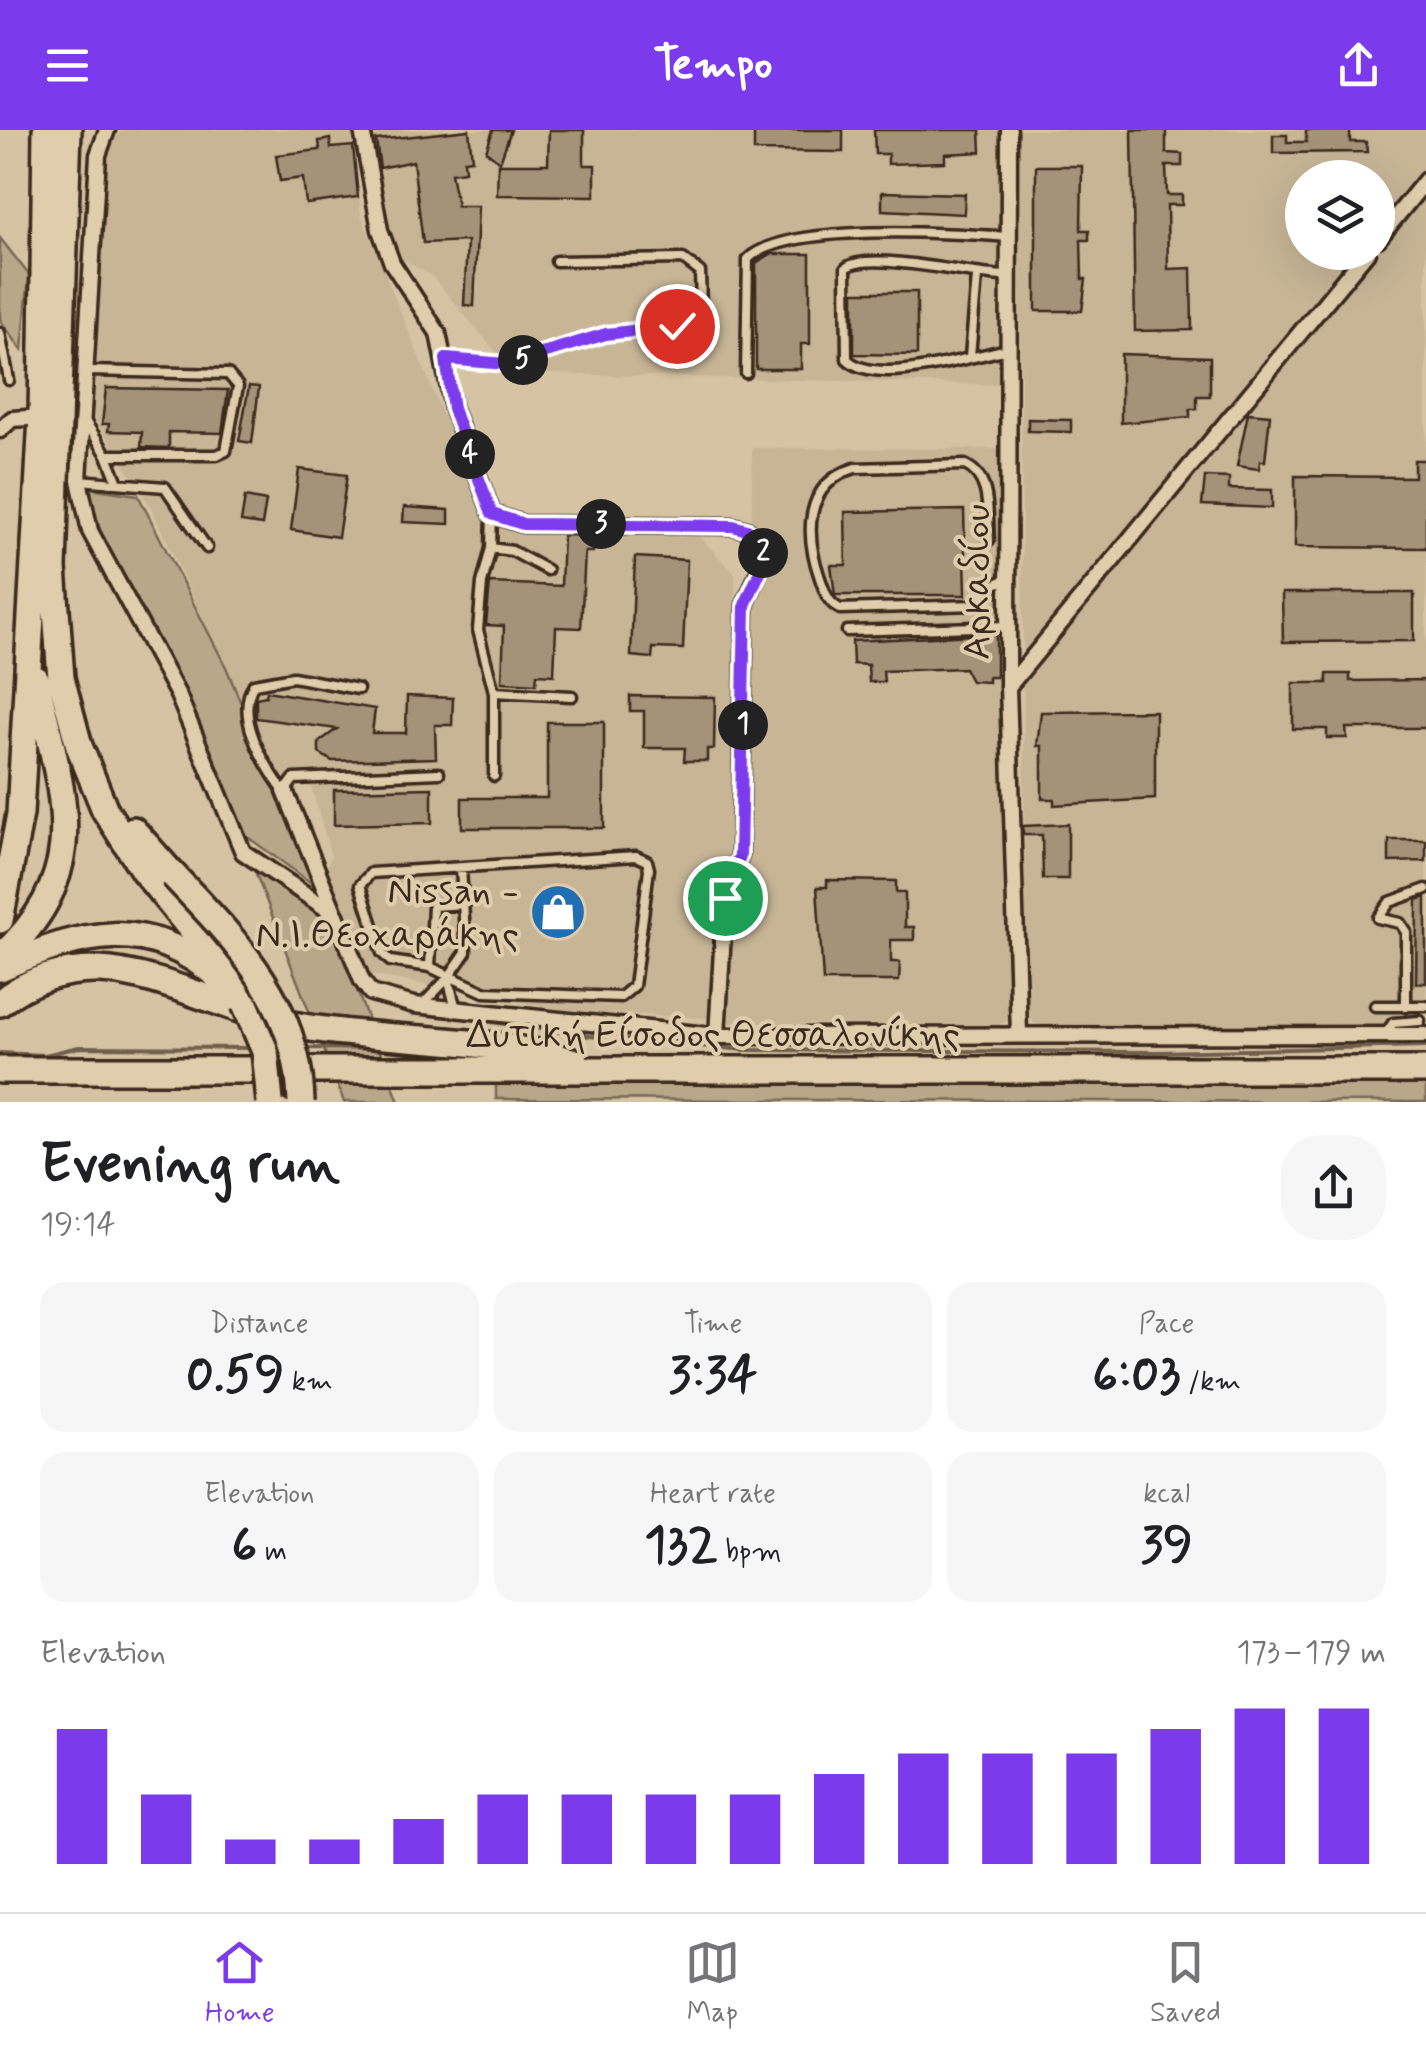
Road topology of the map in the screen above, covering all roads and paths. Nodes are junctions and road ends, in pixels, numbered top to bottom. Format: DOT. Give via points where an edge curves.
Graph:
graph roads {
  1 [pos="46,130"];
  2 [pos="78,130"];
  3 [pos="108,130"];
  4 [pos="362,130"];
  5 [pos="1009,130"];
  6 [pos="68,143"];
  7 [pos="98,156"];
  8 [pos="1426,180"];
  9 [pos="1395,219"];
  10 [pos="1010,237"];
  11 [pos="556,261"];
  12 [pos="1352,270"];
  13 [pos="1009,276"];
  14 [pos="977,277"];
  15 [pos="0,333"];
  16 [pos="1009,349"];
  17 [pos="970,356"];
  18 [pos="446,359"];
  19 [pos="85,371"];
  20 [pos="746,373"];
  21 [pos="8,380"];
  22 [pos="42,417"];
  23 [pos="82,418"];
  24 [pos="0,430"];
  25 [pos="107,455"];
  26 [pos="78,480"];
  27 [pos="118,483"];
  28 [pos="492,514"];
  29 [pos="990,540"];
  30 [pos="207,548"];
  31 [pos="492,548"];
  32 [pos="547,570"];
  33 [pos="1008,579"];
  34 [pos="29,625"];
  35 [pos="1008,626"];
  36 [pos="848,630"];
  37 [pos="1008,687"];
  38 [pos="358,689"];
  39 [pos="494,692"];
  40 [pos="572,696"];
  41 [pos="85,760"];
  42 [pos="439,773"];
  43 [pos="494,776"];
  44 [pos="286,791"];
  45 [pos="461,868"];
  46 [pos="1426,889"];
  47 [pos="465,904"];
  48 [pos="336,915"];
  49 [pos="0,920"];
  50 [pos="0,958"];
  51 [pos="430,966"];
  52 [pos="0,968"];
  53 [pos="448,978"];
  54 [pos="0,1003"];
  55 [pos="245,1004"];
  56 [pos="422,1005"];
  57 [pos="1375,1006"];
  58 [pos="1423,1006"];
  59 [pos="1406,1007"];
  60 [pos="456,1010"];
  61 [pos="1424,1026"];
  62 [pos="1018,1034"];
  63 [pos="716,1036"];
  64 [pos="0,1070"];
  65 [pos="1426,1070"];
  66 [pos="609,1072"];
  67 [pos="270,1102"];
  68 [pos="301,1102"];
  1 -- 22 [label="highway"];
  2 -- 6 [label="highway"];
  3 -- 7 [label="street"];
  4 -- 18 [label="street" via="392,263 438,333"];
  5 -- 10 [label="street, Αρκαδίου"];
  6 -- 7 [label="street"];
  6 -- 41 [label="highway" via="54,630"];
  7 -- 19 [label="street"];
  8 -- 9 [label="street"];
  10 -- 13 [label="street, Αρκαδίου"];
  10 -- 20 [label="lane" via="816,236 758,249 748,259"];
  11 -- 18 [label="lane" via="682,259 700,272 701,308 693,321 677,326 606,334 506,364"];
  12 -- 37 [label="street"];
  13 -- 14 [label="lane"];
  13 -- 16 [label="street, Αρκαδίου"];
  14 -- 17 [label="lane"];
  14 -- 17 [label="lane" via="878,260 846,268 844,342 856,368 895,371"];
  15 -- 21 [label="lane"];
  16 -- 17 [label="lane"];
  16 -- 33 [label="street, Αρκαδίου"];
  18 -- 28 [label="street" via="453,409"];
  19 -- 23 [label="street"];
  19 -- 25 [label="lane" via="236,378 226,451"];
  22 -- 24 [label="street" via="12,419"];
  22 -- 34 [label="highway"];
  23 -- 25 [label="lane"];
  23 -- 26 [label="street"];
  25 -- 27 [label="lane"];
  26 -- 27 [label="lane"];
  26 -- 48 [label="street" via="94,540 178,695 242,850"];
  27 -- 30 [label="lane" via="165,487"];
  28 -- 31 [label="lane"];
  28 -- 63 [label="street" via="523,524 733,526 763,546 764,563 745,605 740,856 725,898"];
  29 -- 33 [label="lane" via="984,484 978,471 965,466 838,474 820,491 808,525 808,545 828,600 840,609 977,604 990,586"];
  31 -- 32 [label="lane"];
  31 -- 39 [label="lane" via="478,630"];
  33 -- 35 [label="street, Αρκαδίου"];
  34 -- 49 [label="highway" via="20,814"];
  34 -- 50 [label="highway" via="64,794 65,848 42,914"];
  35 -- 36 [label="lane"];
  35 -- 37 [label="street, Αρκαδίου"];
  37 -- 62 [label="street, Αρκαδίου"];
  38 -- 44 [label="lane" via="293,676 254,684 248,720"];
  39 -- 40 [label="lane"];
  39 -- 43 [label="lane"];
  41 -- 55 [label="highway" via="120,836"];
  41 -- 68 [label="highway, bridge" via="132,829 252,960 293,1042"];
  42 -- 44 [label="lane" via="294,779"];
  44 -- 48 [label="street"];
  45 -- 47 [label="lane"];
  45 -- 51 [label="lane" via="372,874 361,881 384,957"];
  45 -- 53 [label="lane" via="636,856 648,869 628,995 487,992"];
  46 -- 59 [label="lane" via="1390,902 1378,918 1400,923 1406,932"];
  47 -- 51 [label="lane" via="433,906"];
  47 -- 53 [label="lane" via="466,952"];
  48 -- 56 [label="street" via="367,990"];
  51 -- 53 [label="lane"];
  52 -- 55 [label="highway" via="74,938 127,934 182,951"];
  53 -- 56 [label="lane"];
  53 -- 60 [label="lane"];
  54 -- 66 [label="highway" via="34,982 96,970 288,1024 479,1041"];
  55 -- 67 [label="highway, bridge" via="265,1051"];
  56 -- 60 [label="street"];
  57 -- 59 [label="lane"];
  58 -- 59 [label="lane"];
  58 -- 61 [label="lane"];
  60 -- 63 [label="street"];
  61 -- 62 [label="street" via="1384,1035"];
  62 -- 63 [label="street"];
  64 -- 66 [label="highway, Δυτική Είσοδος Θεσσαλονίκης"];
  65 -- 66 [label="highway, Δυτική Είσοδος Θεσσαλονίκης"];
}
